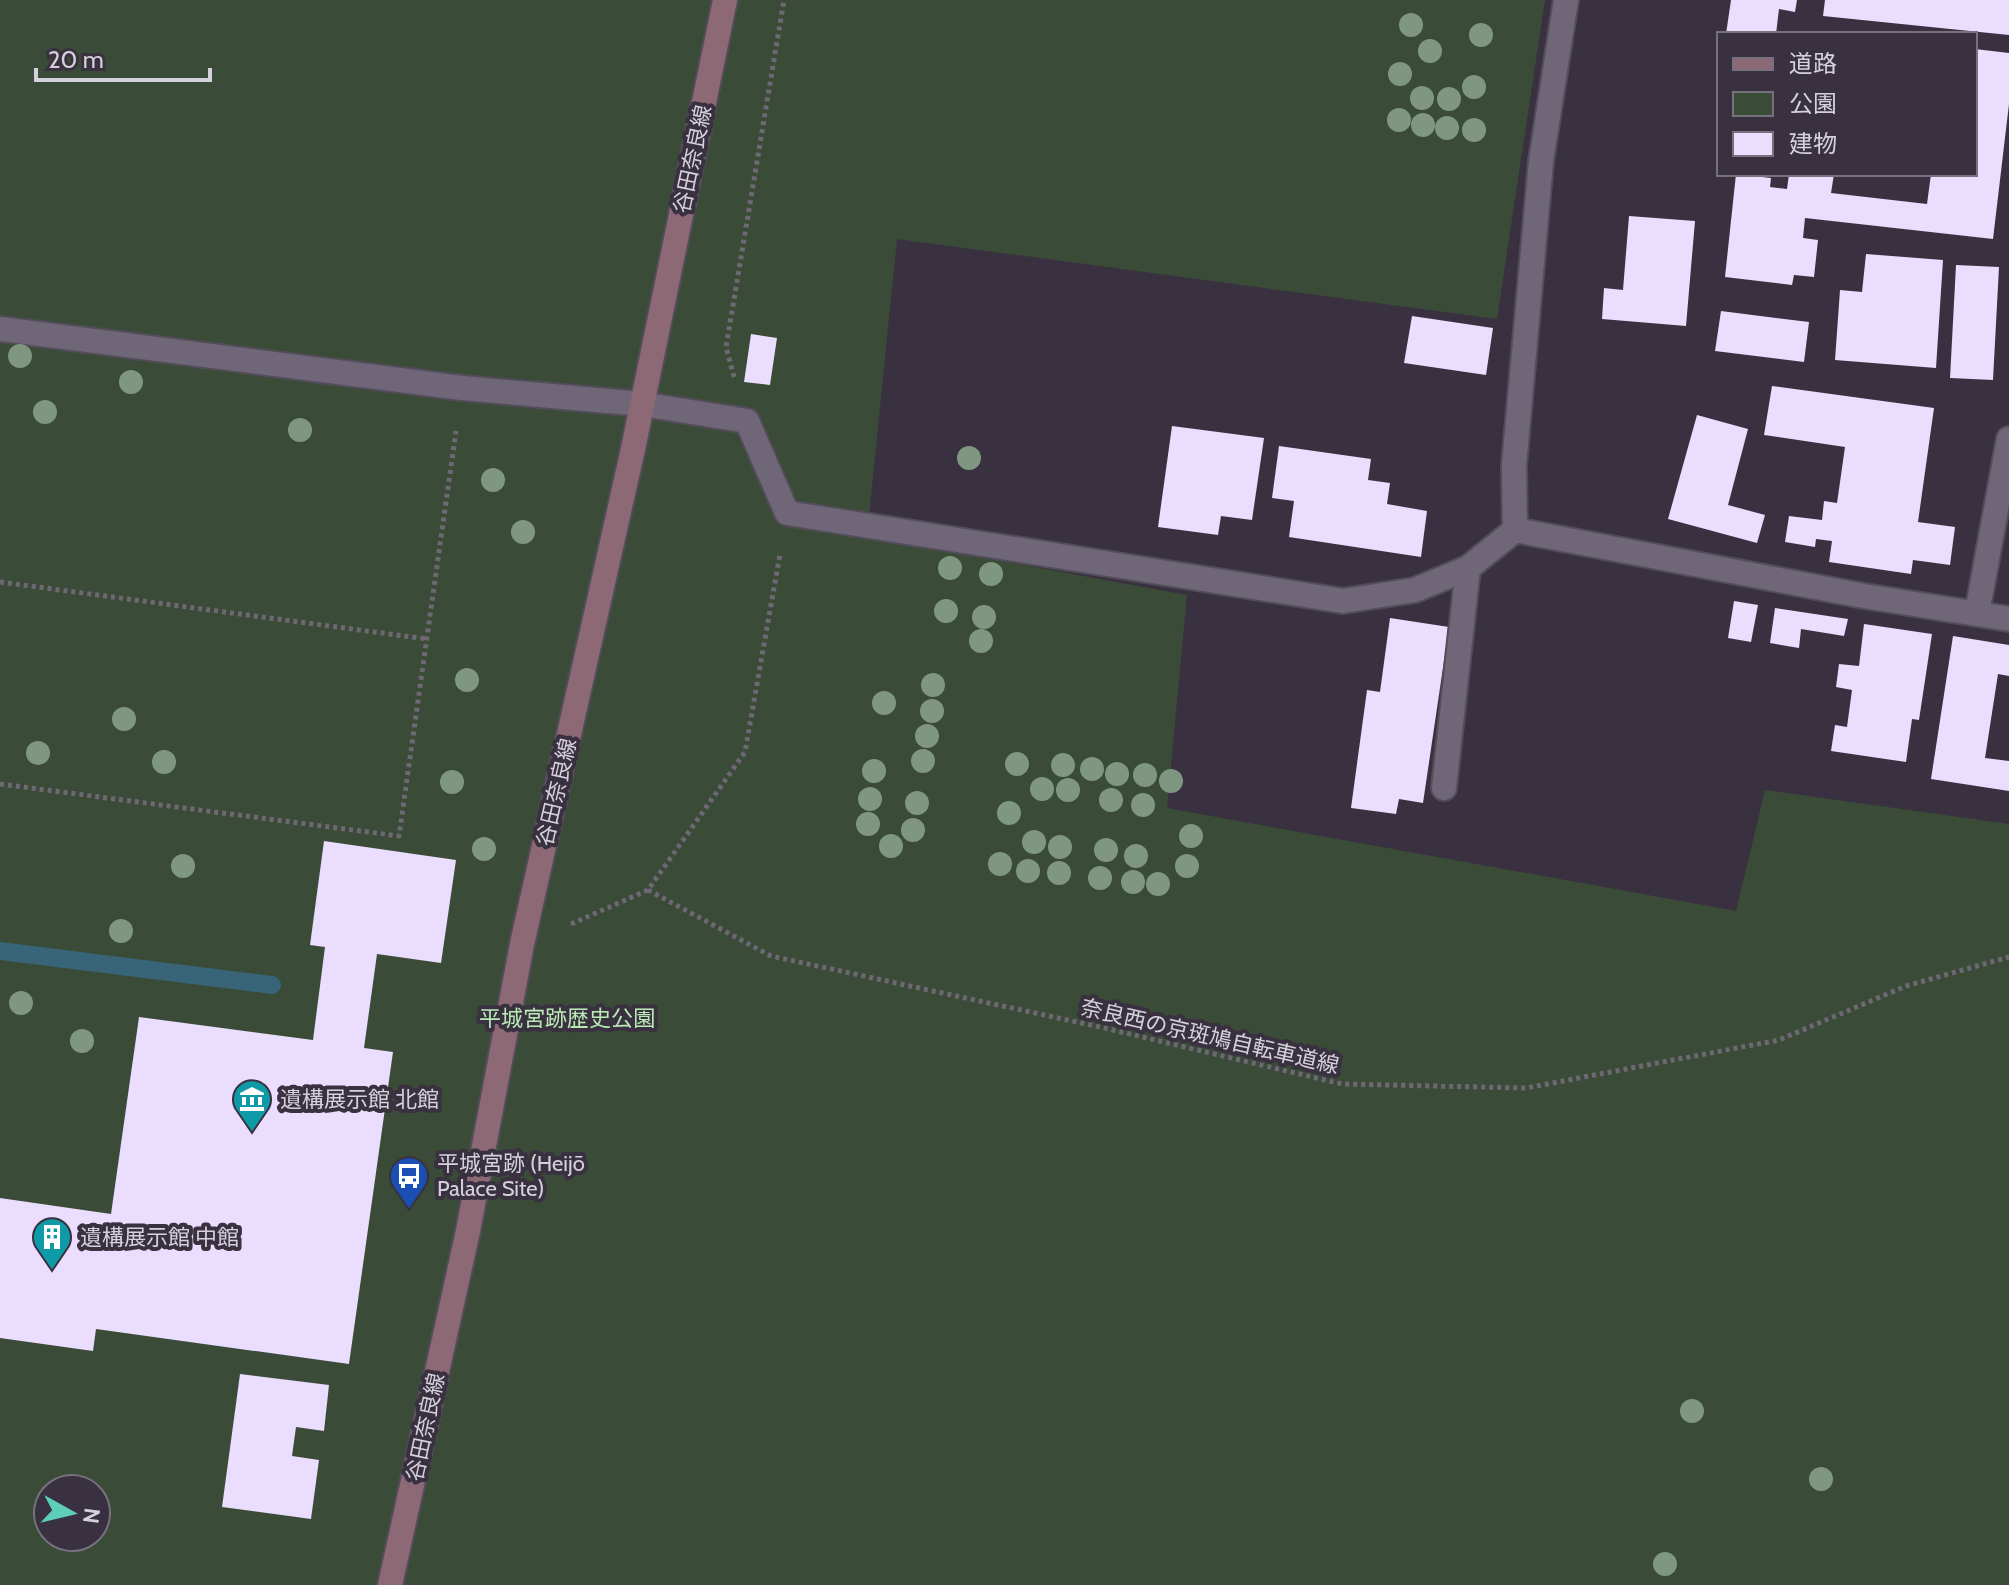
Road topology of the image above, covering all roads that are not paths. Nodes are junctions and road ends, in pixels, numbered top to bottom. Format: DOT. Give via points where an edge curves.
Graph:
graph roads {
  1 [pos="725,0"];
  2 [pos="1566,0"];
  3 [pos="0,329"];
  4 [pos="642,404"];
  5 [pos="2009,439"];
  6 [pos="1515,530"];
  7 [pos="1468,568"];
  8 [pos="1977,613"];
  9 [pos="2009,619"];
  10 [pos="1444,788"];
  11 [pos="390,1585"];
  1 -- 4 [label="main road, 谷田奈良線"];
  2 -- 6 [label="street" via="1541,161 1514,466"];
  3 -- 4 [label="street" via="462,388"];
  4 -- 7 [label="street" via="747,421 787,513 1343,601 1415,590"];
  4 -- 11 [label="main road, 谷田奈良線" via="522,944 468,1231"];
  5 -- 8 [label="street"];
  6 -- 7 [label="street"];
  6 -- 8 [label="street"];
  7 -- 10 [label="street"];
  8 -- 9 [label="street"];
}
